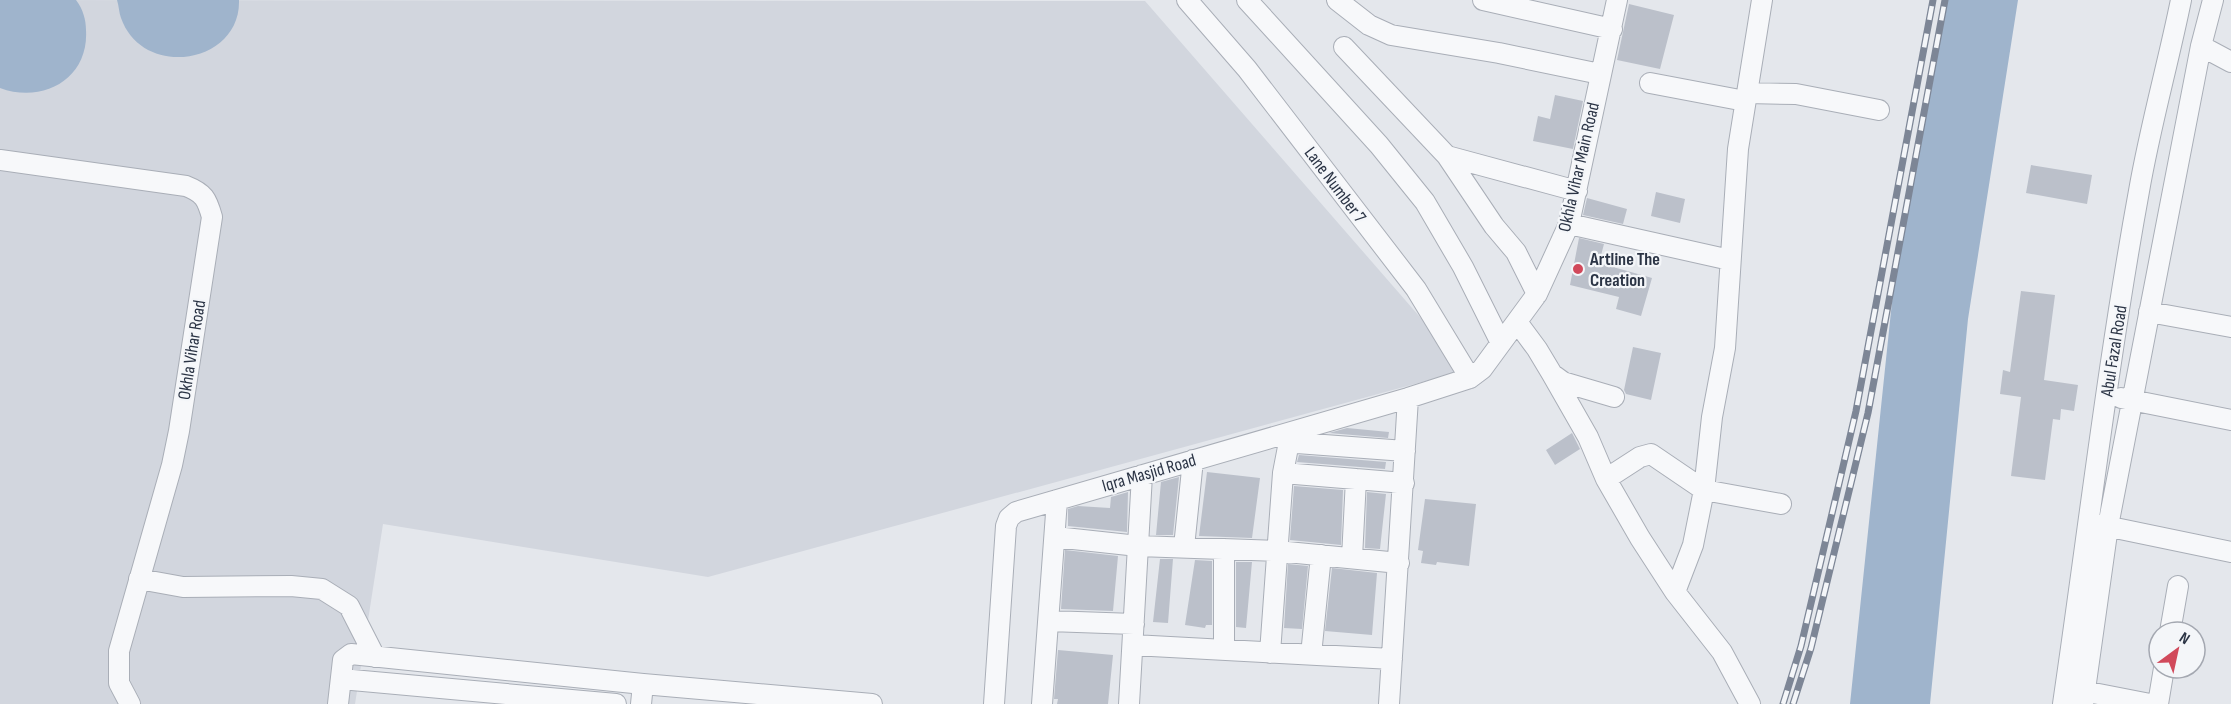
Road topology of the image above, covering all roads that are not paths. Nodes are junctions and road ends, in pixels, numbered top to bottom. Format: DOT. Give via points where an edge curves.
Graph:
graph roads {
  1 [pos="1187,0"];
  2 [pos="1246,0"];
  3 [pos="1338,0"];
  4 [pos="1483,0"];
  5 [pos="1617,0"];
  6 [pos="1762,0"];
  7 [pos="2181,0"];
  8 [pos="2213,0"];
  9 [pos="1612,29"];
  10 [pos="2201,45"];
  11 [pos="1344,47"];
  12 [pos="2231,63"];
  13 [pos="1600,74"];
  14 [pos="1650,83"];
  15 [pos="1746,97"];
  16 [pos="1879,110"];
  17 [pos="1447,156"];
  18 [pos="0,160"];
  19 [pos="1577,191"];
  20 [pos="1569,224"];
  21 [pos="1730,260"];
  22 [pos="1537,294"];
  23 [pos="2149,312"];
  24 [pos="1517,322"];
  25 [pos="2231,327"];
  26 [pos="1501,343"];
  27 [pos="1552,374"];
  28 [pos="1470,378"];
  29 [pos="2107,396"];
  30 [pos="1614,397"];
  31 [pos="1408,398"];
  32 [pos="2132,400"];
  33 [pos="2231,420"];
  34 [pos="1405,451"];
  35 [pos="1193,460"];
  36 [pos="1283,473"];
  37 [pos="1142,475"];
  38 [pos="1356,479"];
  39 [pos="1606,479"];
  40 [pos="1404,483"];
  41 [pos="1704,490"];
  42 [pos="1058,500"];
  43 [pos="1781,504"];
  44 [pos="2088,522"];
  45 [pos="2108,526"];
  46 [pos="1055,537"];
  47 [pos="1138,546"];
  48 [pos="1184,547"];
  49 [pos="1224,549"];
  50 [pos="1277,551"];
  51 [pos="2231,552"];
  52 [pos="1321,555"];
  53 [pos="1352,558"];
  54 [pos="1399,563"];
  55 [pos="139,579"];
  56 [pos="2178,586"];
  57 [pos="1675,592"];
  58 [pos="2172,620"];
  59 [pos="1049,621"];
  60 [pos="1134,624"];
  61 [pos="1133,645"];
  62 [pos="1224,650"];
  63 [pos="1270,653"];
  64 [pos="1311,655"];
  65 [pos="375,657"];
  66 [pos="1392,659"];
  67 [pos="341,678"];
  68 [pos="2162,680"];
  69 [pos="642,694"];
  70 [pos="2064,696"];
  71 [pos="2084,697"];
  72 [pos="130,704"];
  73 [pos="339,704"];
  74 [pos="616,704"];
  75 [pos="872,704"];
  76 [pos="994,704"];
  77 [pos="1042,704"];
  78 [pos="1129,704"];
  79 [pos="1389,704"];
  80 [pos="1750,704"];
  81 [pos="2150,704"];
  82 [pos="2158,704"];
  1 -- 28 [label="street, Lane Number 7" via="1247,69 1416,289"];
  2 -- 26 [label="street" via="1379,144 1425,202"];
  3 -- 13 [label="street" via="1370,25 1401,38"];
  4 -- 9 [label="street"];
  5 -- 9 [label="street, Okhla Vihar Main Road"];
  6 -- 15 [label="street"];
  7 -- 29 [label="street, Abul Fazal Road" via="2139,189"];
  8 -- 10 [label="street"];
  9 -- 13 [label="street, Okhla Vihar Main Road"];
  10 -- 12 [label="street"];
  10 -- 23 [label="street"];
  11 -- 17 [label="street"];
  13 -- 19 [label="street, Okhla Vihar Main Road"];
  14 -- 15 [label="street"];
  15 -- 16 [label="street" via="1796,94"];
  15 -- 21 [label="street"];
  17 -- 19 [label="street"];
  17 -- 22 [label="street" via="1516,252"];
  18 -- 55 [label="street, Okhla Vihar Road" via="186,186 208,201 212,217 179,431"];
  19 -- 20 [label="street, Okhla Vihar Main Road"];
  20 -- 21 [label="street"];
  20 -- 22 [label="street, Okhla Vihar Main Road"];
  21 -- 41 [label="street" via="1725,348"];
  22 -- 24 [label="street, Okhla Vihar Main Road"];
  23 -- 25 [label="street"];
  23 -- 32 [label="street"];
  24 -- 26 [label="street, Okhla Vihar Main Road"];
  24 -- 27 [label="street"];
  26 -- 28 [label="street, Okhla Vihar Main Road" via="1482,369"];
  27 -- 30 [label="street" via="1563,382"];
  27 -- 39 [label="street" via="1588,437"];
  28 -- 31 [label="street, Iqra Masjid Road"];
  29 -- 32 [label="street"];
  29 -- 44 [label="street, Abul Fazal Road"];
  31 -- 34 [label="street"];
  31 -- 35 [label="street, Iqra Masjid Road"];
  32 -- 33 [label="street"];
  32 -- 45 [label="street"];
  34 -- 36 [label="street" via="1291,444"];
  34 -- 40 [label="street"];
  35 -- 37 [label="street, Iqra Masjid Road"];
  35 -- 48 [label="street"];
  36 -- 38 [label="street"];
  36 -- 50 [label="street"];
  37 -- 42 [label="street, Iqra Masjid Road"];
  37 -- 47 [label="street"];
  38 -- 40 [label="street"];
  38 -- 53 [label="street"];
  39 -- 41 [label="street" via="1651,454"];
  39 -- 57 [label="street"];
  40 -- 54 [label="street"];
  41 -- 43 [label="street"];
  41 -- 57 [label="street" via="1693,545"];
  42 -- 46 [label="street"];
  42 -- 76 [label="street, Iqra Masjid Road" via="1016,512 1006,526"];
  44 -- 45 [label="street"];
  44 -- 70 [label="street, Abul Fazal Road"];
  45 -- 51 [label="street"];
  45 -- 71 [label="street"];
  46 -- 47 [label="street"];
  46 -- 59 [label="street"];
  47 -- 48 [label="street"];
  47 -- 60 [label="street"];
  48 -- 49 [label="street"];
  49 -- 50 [label="street"];
  49 -- 62 [label="street"];
  50 -- 52 [label="street"];
  50 -- 63 [label="street"];
  52 -- 53 [label="street"];
  52 -- 64 [label="street"];
  53 -- 54 [label="street"];
  54 -- 66 [label="street"];
  55 -- 65 [label="street" via="192,588 322,589 349,606"];
  55 -- 72 [label="street, Okhla Vihar Road" via="119,651 119,683"];
  56 -- 58 [label="street"];
  57 -- 80 [label="street" via="1722,652"];
  59 -- 60 [label="street"];
  59 -- 77 [label="street"];
  60 -- 61 [label="street"];
  61 -- 62 [label="street"];
  61 -- 78 [label="street"];
  62 -- 63 [label="street"];
  63 -- 64 [label="street"];
  64 -- 66 [label="street"];
  65 -- 67 [label="street" via="346,656"];
  65 -- 69 [label="street"];
  66 -- 79 [label="street"];
  67 -- 73 [label="street"];
  67 -- 74 [label="street"];
  68 -- 82 [label="street"];
  69 -- 75 [label="street"];
  70 -- 71 [label="street"];
  71 -- 81 [label="street"];
}
